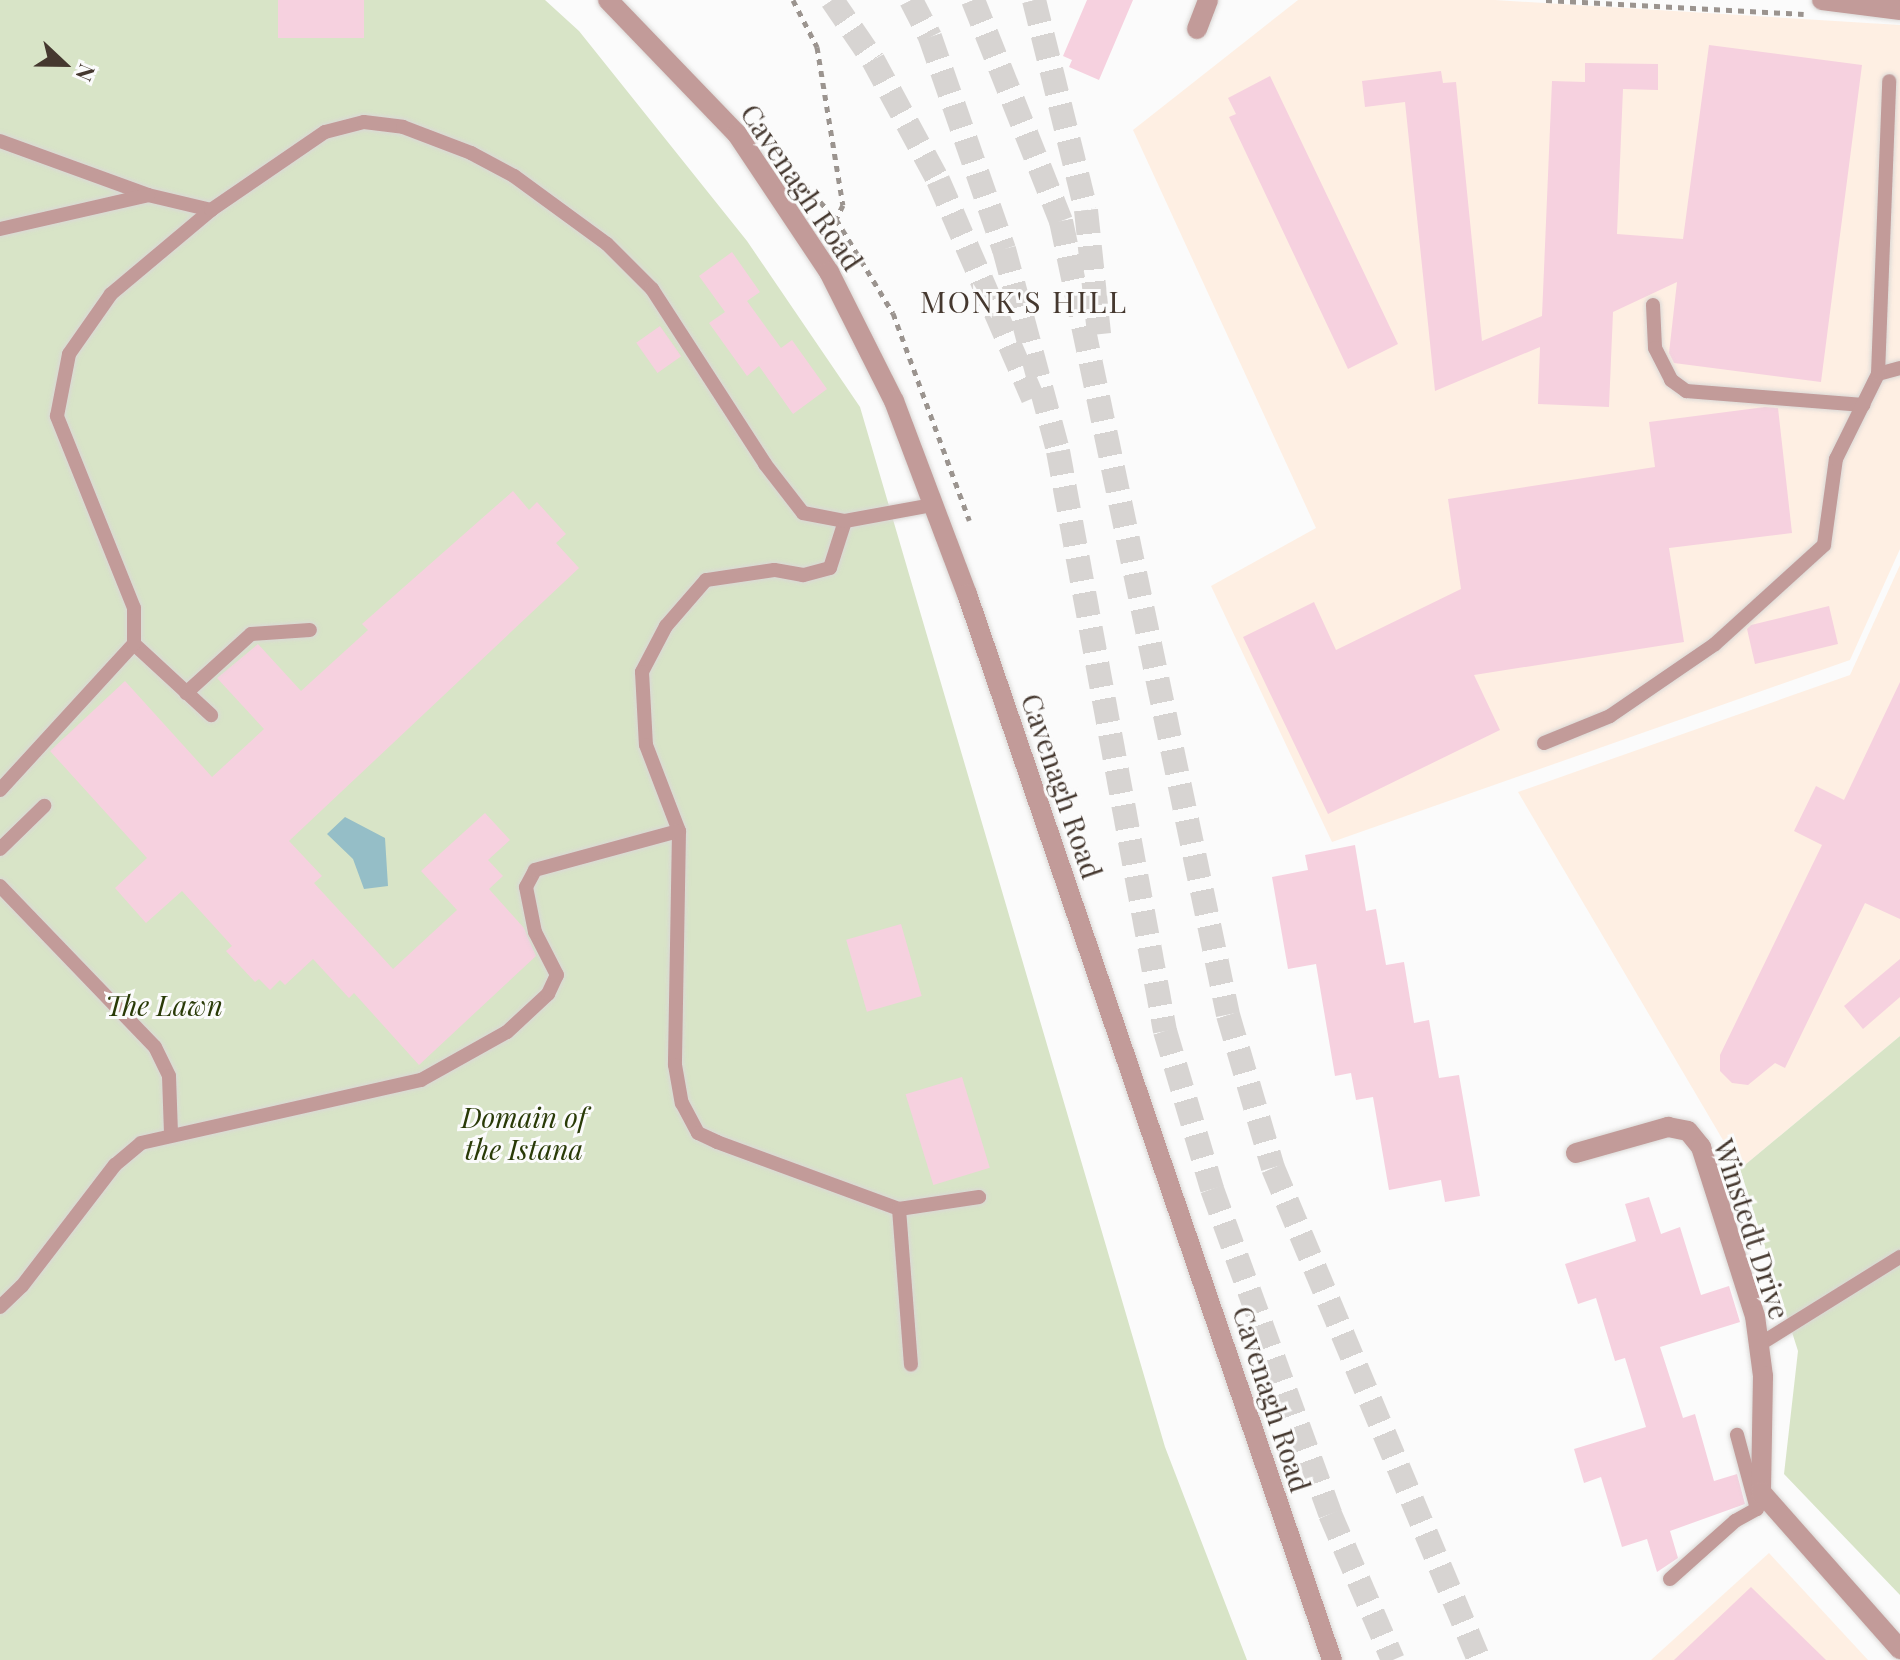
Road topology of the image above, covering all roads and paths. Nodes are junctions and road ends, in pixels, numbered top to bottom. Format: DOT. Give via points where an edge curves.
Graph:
graph roads {
  1 [pos="608,0"];
  2 [pos="793,0"];
  3 [pos="1208,0"];
  4 [pos="1546,0"];
  5 [pos="1816,7"];
  6 [pos="1900,10"];
  7 [pos="1197,29"];
  8 [pos="1889,81"];
  9 [pos="0,141"];
  10 [pos="148,195"];
  11 [pos="211,210"];
  12 [pos="836,219"];
  13 [pos="0,229"];
  14 [pos="1653,305"];
  15 [pos="1900,368"];
  16 [pos="1878,374"];
  17 [pos="1863,405"];
  18 [pos="932,505"];
  19 [pos="845,521"];
  20 [pos="310,630"];
  21 [pos="134,644"];
  22 [pos="186,693"];
  23 [pos="211,715"];
  24 [pos="1544,743"];
  25 [pos="0,790"];
  26 [pos="44,806"];
  27 [pos="679,831"];
  28 [pos="0,849"];
  29 [pos="0,886"];
  30 [pos="171,1133"];
  31 [pos="1576,1153"];
  32 [pos="979,1197"];
  33 [pos="899,1209"];
  34 [pos="1900,1257"];
  35 [pos="0,1307"];
  36 [pos="1760,1344"];
  37 [pos="911,1365"];
  38 [pos="1737,1435"];
  39 [pos="1755,1475"];
  40 [pos="1670,1579"];
  41 [pos="1900,1649"];
  42 [pos="1332,1660"];
  1 -- 18 [label="street, Cavenagh Road" via="737,134 829,272 894,401"];
  2 -- 12 [label="path" via="817,47 843,205"];
  3 -- 7 [label="street"];
  4 -- 5 [label="path"];
  5 -- 6 [label="street"];
  8 -- 16 [label="lane"];
  9 -- 10 [label="lane"];
  10 -- 11 [label="lane"];
  10 -- 13 [label="lane"];
  11 -- 19 [label="lane" via="301,145 364,122 403,127 471,153 514,176 607,244 652,289 765,464 803,513"];
  11 -- 21 [label="lane" via="111,294 69,354 57,416 134,608"];
  14 -- 17 [label="lane" via="1655,348 1671,380 1686,391"];
  15 -- 16 [label="lane"];
  16 -- 17 [label="lane"];
  17 -- 24 [label="lane" via="1836,459 1824,545 1715,644 1610,716"];
  18 -- 19 [label="lane"];
  18 -- 42 [label="street, Cavenagh Road"];
  19 -- 27 [label="lane" via="830,568 803,575 774,570 706,580 666,626 642,672 644,716 646,745"];
  20 -- 22 [label="lane" via="251,634"];
  21 -- 22 [label="lane"];
  21 -- 25 [label="lane"];
  22 -- 23 [label="lane"];
  26 -- 28 [label="lane"];
  27 -- 30 [label="lane" via="535,870 526,887 535,932 557,975 548,994 507,1032 421,1080"];
  27 -- 33 [label="lane" via="675,1065 682,1103 698,1133"];
  29 -- 30 [label="lane" via="155,1047 169,1076"];
  30 -- 35 [label="lane" via="141,1143 115,1165"];
  31 -- 36 [label="street, Winstedt Drive" via="1668,1127 1688,1131 1701,1147"];
  32 -- 33 [label="lane"];
  33 -- 37 [label="lane"];
  34 -- 36 [label="lane"];
  36 -- 39 [label="street, Winstedt Drive"];
  38 -- 39 [label="lane"];
  39 -- 40 [label="lane" via="1757,1509 1735,1521"];
  39 -- 41 [label="street, Winstedt Drive" via="1761,1492"];
}
